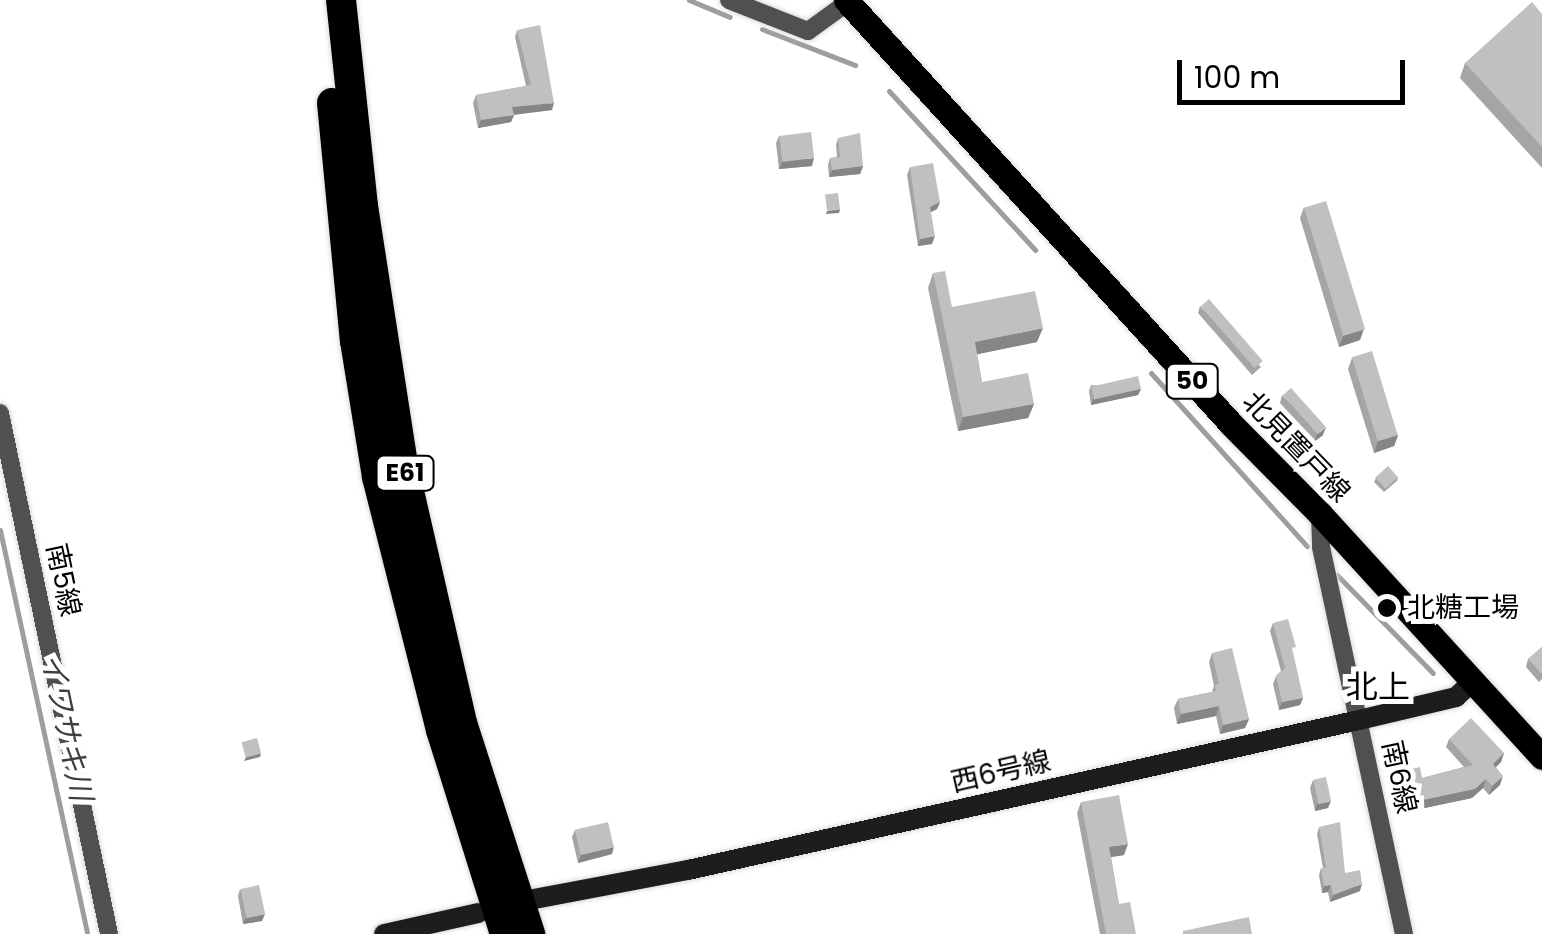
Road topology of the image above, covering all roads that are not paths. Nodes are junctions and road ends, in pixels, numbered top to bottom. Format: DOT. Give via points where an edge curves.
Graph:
graph roads {
  1 [pos="326,0"];
  2 [pos="341,0"];
  3 [pos="729,0"];
  4 [pos="847,1"];
  5 [pos="0,413"];
  6 [pos="1320,514"];
  7 [pos="1473,682"];
  8 [pos="1359,720"];
  9 [pos="1542,757"];
  10 [pos="534,899"];
  11 [pos="479,913"];
  12 [pos="109,934"];
  13 [pos="384,934"];
  14 [pos="505,934"];
  15 [pos="530,934"];
  16 [pos="1404,934"];
  1 -- 14 [label="highway, E61" via="339,209 377,477 441,730"];
  2 -- 15 [label="highway, E61" via="363,206 403,465 463,726"];
  3 -- 4 [label="street" via="808,32"];
  4 -- 6 [label="main road, 北見置戸線 / 50"];
  5 -- 12 [label="street, 南5線"];
  6 -- 7 [label="main road, 北見置戸線 / 50"];
  6 -- 8 [label="street, 南6線" via="1320,547"];
  7 -- 8 [label="street, 西6号線" via="1456,697"];
  7 -- 9 [label="main road, 北見置戸線 / 50"];
  8 -- 10 [label="street, 西6号線"];
  8 -- 16 [label="street, 南6線"];
  11 -- 13 [label="street"];
}
